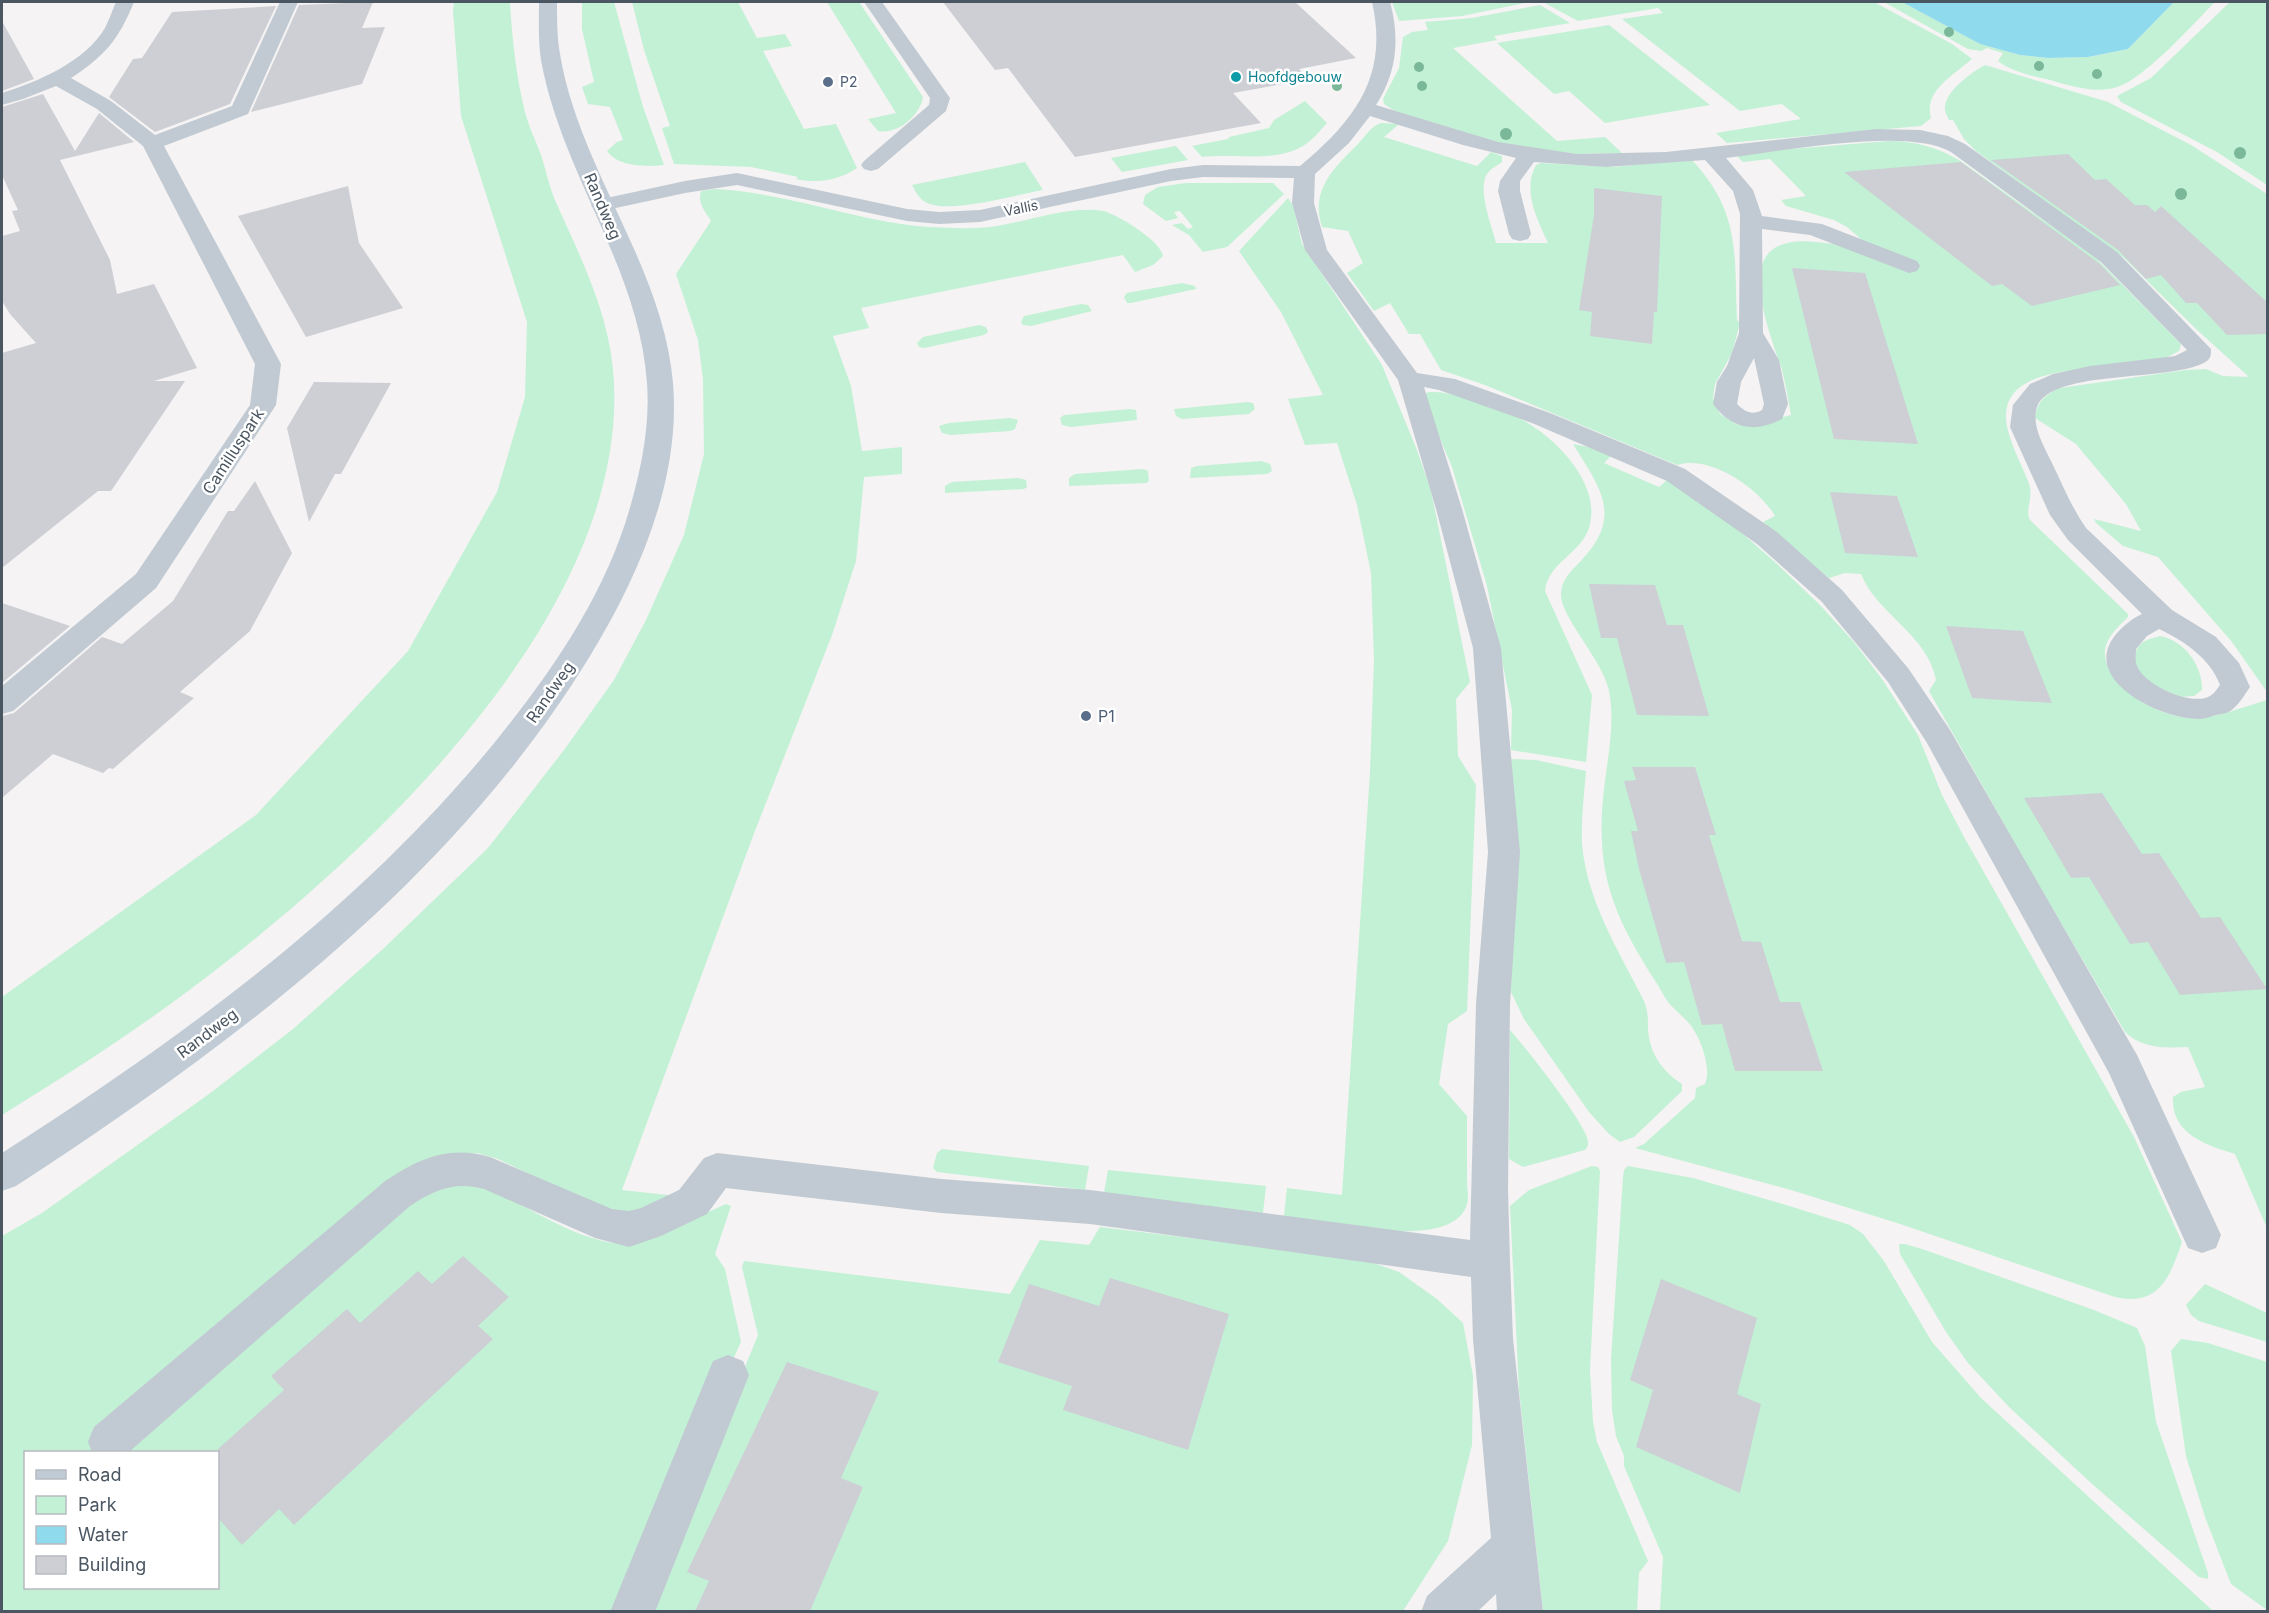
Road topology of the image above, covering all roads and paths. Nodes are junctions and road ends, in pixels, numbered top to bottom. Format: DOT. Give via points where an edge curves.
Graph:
graph roads {
  1 [pos="125,2"];
  2 [pos="290,2"];
  3 [pos="548,2"];
  4 [pos="873,2"];
  5 [pos="1381,2"];
  6 [pos="57,78"];
  7 [pos="2,99"];
  8 [pos="1366,108"];
  9 [pos="152,143"];
  10 [pos="1708,152"];
  11 [pos="1528,156"];
  12 [pos="871,165"];
  13 [pos="1305,172"];
  14 [pos="738,179"];
  15 [pos="612,187"];
  16 [pos="1751,221"];
  17 [pos="1520,234"];
  18 [pos="1909,266"];
  19 [pos="1751,333"];
  20 [pos="1410,380"];
  21 [pos="2162,617"];
  22 [pos="2,703"];
  23 [pos="2,1174"];
  24 [pos="2202,1235"];
  25 [pos="1490,1261"];
  26 [pos="728,1375"];
  27 [pos="109,1442"];
  28 [pos="1514,1547"];
  29 [pos="632,1611"];
  30 [pos="1443,1611"];
  31 [pos="1520,1611"];
  1 -- 6 [label="street" via="112,33"];
  2 -- 9 [label="street" via="241,110"];
  3 -- 15 [label="main road, Randweg" via="549,48 558,88"];
  4 -- 12 [label="lane" via="940,98 939,107"];
  5 -- 8 [label="lane" via="1387,24 1387,57"];
  6 -- 7 [label="street"];
  6 -- 9 [label="street, Camilluspark" via="104,105"];
  8 -- 11 [label="lane" via="1492,149"];
  8 -- 13 [label="lane" via="1338,143"];
  9 -- 22 [label="street, Camilluspark" via="268,364 263,405 146,581"];
  10 -- 11 [label="lane" via="1638,159"];
  10 -- 16 [label="lane" via="1743,190"];
  10 -- 21 [label="lane" via="1888,134 1948,142 2088,240 2168,316 2199,349 2199,356 2174,366 2065,377 2041,386 2026,399 2021,414 2023,427 2063,515 2077,534"];
  11 -- 17 [label="lane" via="1510,181"];
  13 -- 14 [label="lane, Vallis" via="1203,171 1171,175 1020,209 939,218 872,209"];
  13 -- 20 [label="lane" via="1303,203 1316,250"];
  14 -- 15 [label="lane" via="685,187"];
  14 -- 15 [label="lane, Vallis" via="727,172 673,171"];
  15 -- 23 [label="main road, Randweg" via="658,367 660,420 641,520 610,597 578,652 519,735 448,820 316,947 222,1023 127,1092"];
  16 -- 18 [label="lane" via="1814,229"];
  16 -- 19 [label="lane"];
  20 -- 24 [label="lane" via="1446,384 1541,418 1676,475 1767,538 1832,596 1898,675 1939,738 2124,1066"];
  20 -- 25 [label="lane" via="1487,648 1504,852 1493,1004"];
  21 -- 21 [label="lane" via="2185,628 2220,657 2235,687 2225,701 2211,707 2178,708 2146,694 2128,676 2120,657 2121,648 2136,629"];
  25 -- 27 [label="lane" via="1090,1208 941,1196 717,1170 693,1202 629,1229 609,1226 490,1174 469,1168 447,1170 423,1177 397,1194"];
  25 -- 28 [label="lane" via="1493,1340"];
  26 -- 29 [label="lane"];
  28 -- 30 [label="lane"];
  28 -- 31 [label="lane"];
}
